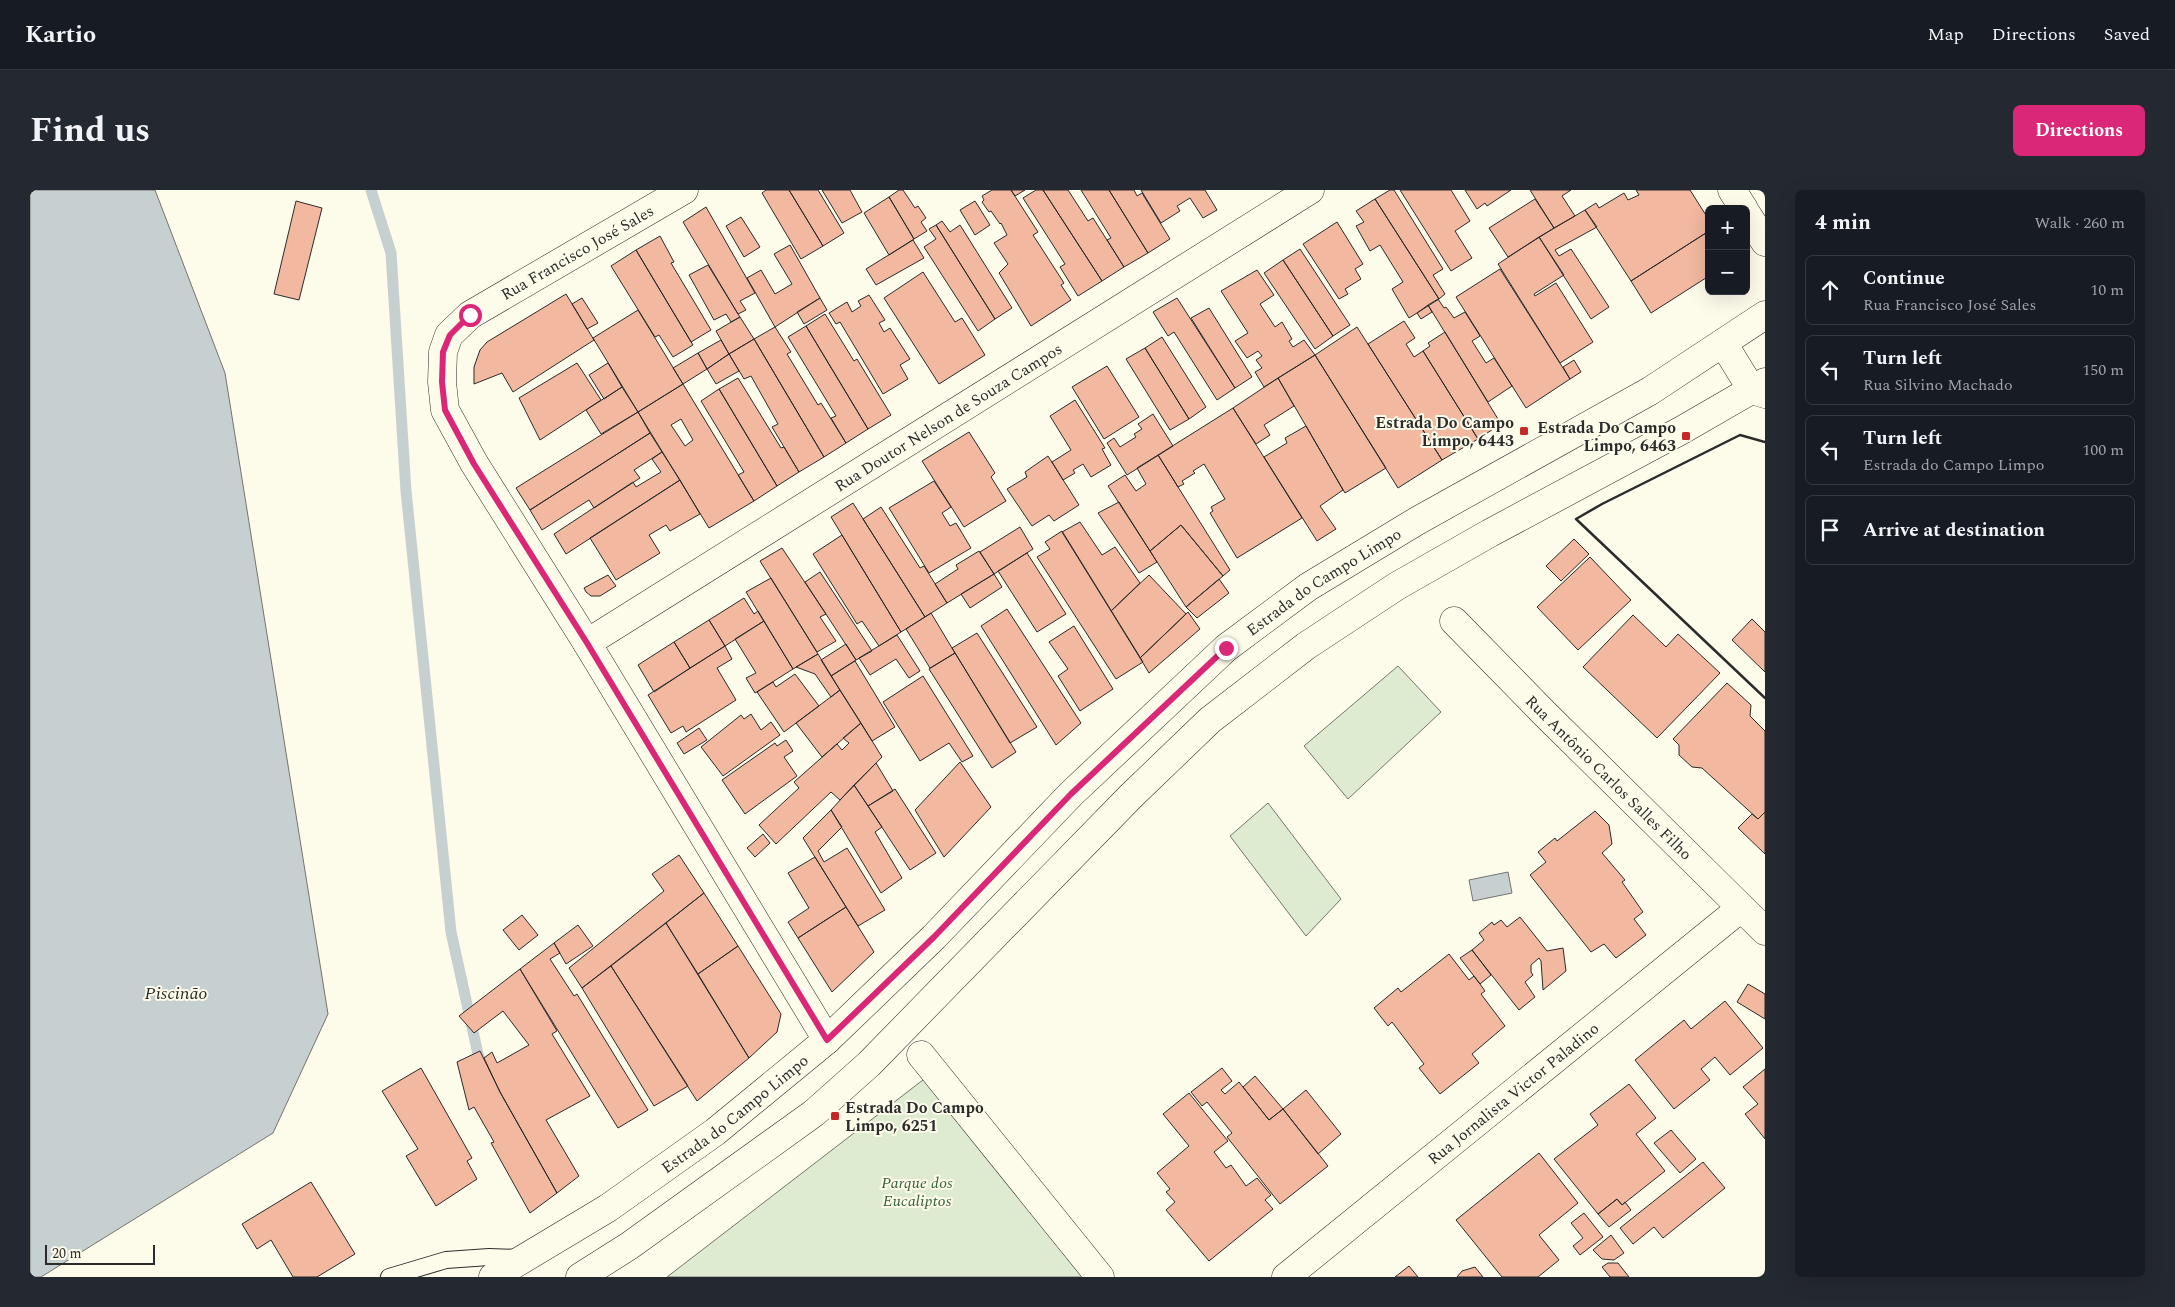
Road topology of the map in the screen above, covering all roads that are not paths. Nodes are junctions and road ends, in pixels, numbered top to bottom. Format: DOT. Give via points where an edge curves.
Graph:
graph roads {
  1 [pos="684,190"];
  2 [pos="1310,190"];
  3 [pos="1732,190"];
  4 [pos="1741,205"];
  5 [pos="1750,219"];
  6 [pos="1765,242"];
  7 [pos="1765,315"];
  8 [pos="1723,342"];
  9 [pos="1761,389"];
  10 [pos="1454,621"];
  11 [pos="587,643"];
  12 [pos="1741,908"];
  13 [pos="1765,931"];
  14 [pos="827,1040"];
  15 [pos="921,1054"];
  16 [pos="524,1258"];
  17 [pos="389,1277"];
  18 [pos="494,1277"];
  19 [pos="580,1277"];
  20 [pos="1100,1277"];
  21 [pos="1286,1277"];
  1 -- 11 [label="street, Rua Francisco José Sales" via="470,315 450,335 443,352 445,410 474,464"];
  2 -- 11 [label="street, Rua Doutor Nelson de Souza Campos"];
  3 -- 4 [label="street"];
  5 -- 6 [label="street"];
  7 -- 8 [label="street, Estrada do Campo Limpo"];
  8 -- 9 [label="street"];
  8 -- 14 [label="street, Estrada do Campo Limpo" via="1650,390 1417,521 1308,587 1226,648 1071,794 934,937"];
  9 -- 19 [label="street" via="1490,533 1397,586 1306,646 1210,720 1124,803 876,1058 814,1112 629,1246"];
  10 -- 12 [label="street, Rua Antônio Carlos Salles Filho"];
  11 -- 14 [label="street"];
  12 -- 13 [label="street, Rua Antônio Carlos Salles Filho"];
  12 -- 21 [label="street, Rua Jornalista Victor Paladino"];
  14 -- 16 [label="street, Estrada do Campo Limpo" via="715,1132 608,1208"];
  15 -- 20 [label="street"];
  16 -- 17 [label="lane" via="446,1260"];
  16 -- 18 [label="street, Estrada do Campo Limpo"];
}
